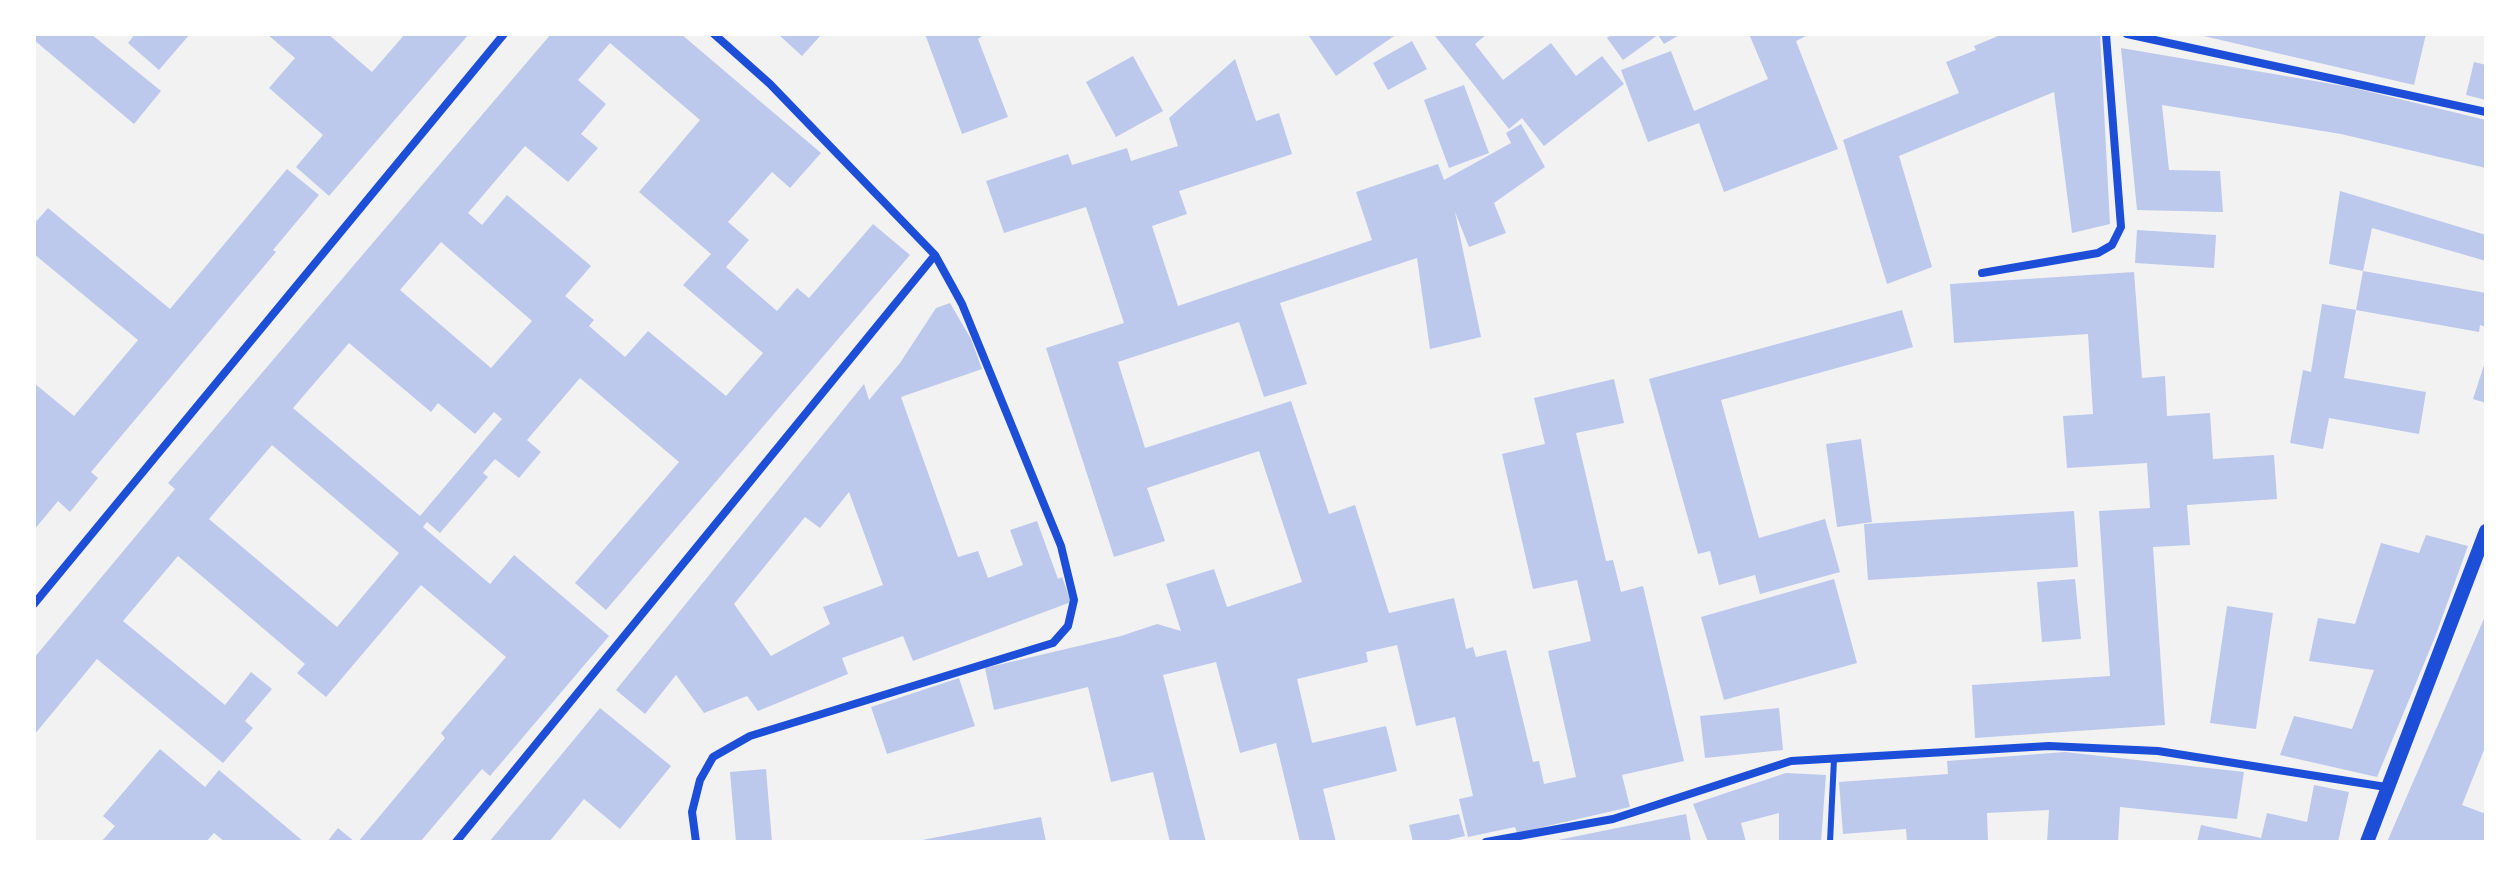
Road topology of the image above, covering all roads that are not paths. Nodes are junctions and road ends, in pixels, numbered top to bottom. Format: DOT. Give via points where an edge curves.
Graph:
graph roads {
  1 [pos="504,34"];
  2 [pos="714,34"];
  3 [pos="2106,34"];
  4 [pos="2127,34"];
  5 [pos="2486,112"];
  6 [pos="935,255"];
  7 [pos="1982,273"];
  8 [pos="2486,531"];
  9 [pos="34,604"];
  10 [pos="1834,759"];
  11 [pos="2386,787"];
  12 [pos="456,842"];
  13 [pos="696,842"];
  14 [pos="1486,842"];
  15 [pos="1830,842"];
  16 [pos="2367,842"];
  1 -- 9 [label="street"];
  2 -- 6 [label="street" via="770,84"];
  3 -- 7 [label="street" via="2121,227 2112,245 2098,253"];
  4 -- 5 [label="street"];
  6 -- 12 [label="street"];
  6 -- 13 [label="street" via="962,304 1061,546 1074,600 1068,626 1053,643 750,736 725,750 713,757 700,780 692,812"];
  8 -- 11 [label="street"];
  10 -- 11 [label="street" via="2049,746 2158,751"];
  10 -- 14 [label="street" via="1791,761 1613,819"];
  10 -- 15 [label="lane"];
  11 -- 16 [label="street"];
}
